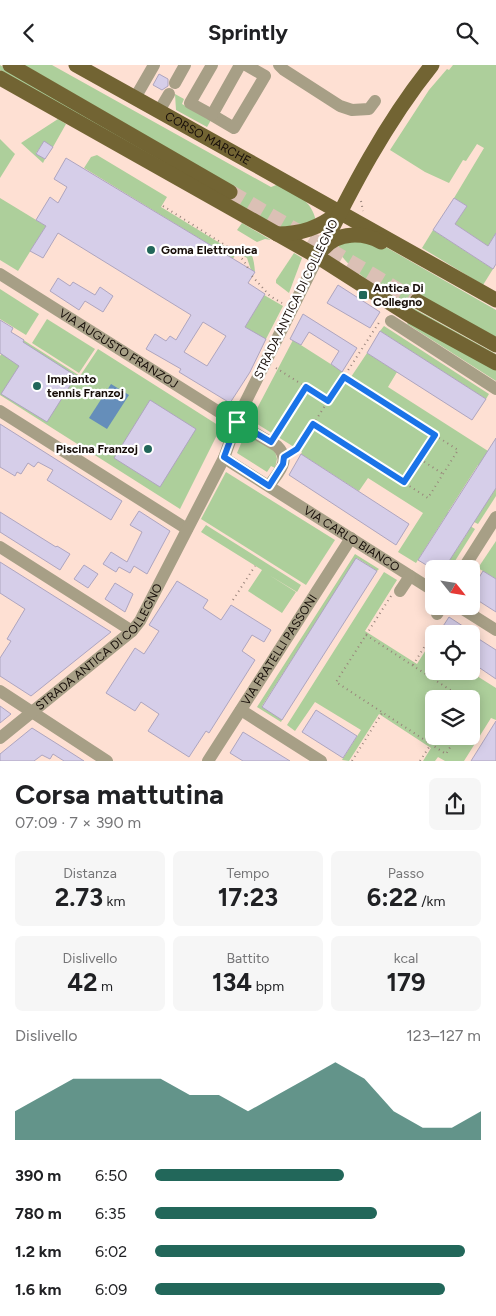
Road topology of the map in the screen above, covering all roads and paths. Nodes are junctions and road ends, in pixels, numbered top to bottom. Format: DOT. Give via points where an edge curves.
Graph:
graph roads {
  1 [pos="10,65"];
  2 [pos="76,65"];
  3 [pos="154,65"];
  4 [pos="185,65"];
  5 [pos="212,65"];
  6 [pos="240,65"];
  7 [pos="246,65"];
  8 [pos="279,65"];
  9 [pos="432,65"];
  10 [pos="0,78"];
  11 [pos="135,98"];
  12 [pos="375,101"];
  13 [pos="159,111"];
  14 [pos="212,115"];
  15 [pos="230,193"];
  16 [pos="361,199"];
  17 [pos="163,206"];
  18 [pos="339,211"];
  19 [pos="364,213"];
  20 [pos="274,233"];
  21 [pos="411,251"];
  22 [pos="319,255"];
  23 [pos="248,268"];
  24 [pos="0,274"];
  25 [pos="252,276"];
  26 [pos="496,300"];
  27 [pos="417,301"];
  28 [pos="292,309"];
  29 [pos="391,321"];
  30 [pos="496,345"];
  31 [pos="496,363"];
  32 [pos="276,368"];
  33 [pos="344,377"];
  34 [pos="306,387"];
  35 [pos="496,389"];
  36 [pos="328,401"];
  37 [pos="0,411"];
  38 [pos="237,422"];
  39 [pos="313,424"];
  40 [pos="435,435"];
  41 [pos="271,442"];
  42 [pos="224,457"];
  43 [pos="284,457"];
  44 [pos="419,459"];
  45 [pos="443,474"];
  46 [pos="404,482"];
  47 [pos="269,486"];
  48 [pos="496,517"];
  49 [pos="187,529"];
  50 [pos="351,538"];
  51 [pos="0,547"];
  52 [pos="469,560"];
  53 [pos="255,566"];
  54 [pos="410,576"];
  55 [pos="425,585"];
  56 [pos="395,594"];
  57 [pos="233,600"];
  58 [pos="439,615"];
  59 [pos="472,615"];
  60 [pos="496,630"];
  61 [pos="132,631"];
  62 [pos="366,635"];
  63 [pos="413,666"];
  64 [pos="451,690"];
  65 [pos="0,691"];
  66 [pos="241,709"];
  67 [pos="32,713"];
  68 [pos="382,713"];
  69 [pos="0,739"];
  70 [pos="425,739"];
  71 [pos="430,745"];
  72 [pos="434,745"];
  73 [pos="452,745"];
  74 [pos="107,761"];
  75 [pos="208,761"];
  76 [pos="321,761"];
  77 [pos="352,761"];
  78 [pos="420,761"];
  1 -- 15 [label="main road"];
  2 -- 11 [label="main road, CORSO MARCHE"];
  3 -- 11 [label="street"];
  4 -- 13 [label="street"];
  5 -- 14 [label="street" via="190,103"];
  6 -- 14 [label="street"];
  7 -- 14 [label="street" via="264,76 234,128"];
  8 -- 12 [label="street" via="340,106 352,110 369,109"];
  9 -- 18 [label="main road, STRADA ANTICA DI COLLEGNO" via="402,106"];
  10 -- 20 [label="main road"];
  11 -- 13 [label="main road, CORSO MARCHE"];
  13 -- 18 [label="main road, CORSO MARCHE"];
  16 -- 19 [label="path"];
  17 -- 23 [label="path" via="236,252"];
  18 -- 20 [label="main road" via="313,229 291,234"];
  18 -- 21 [label="main road, CORSO MARCHE"];
  18 -- 22 [label="main road, STRADA ANTICA DI COLLEGNO"];
  20 -- 22 [label="main road"];
  21 -- 22 [label="main road" via="388,246 373,238 351,235 332,240"];
  21 -- 26 [label="main road, CORSO MARCHE"];
  22 -- 28 [label="street, STRADA ANTICA DI COLLEGNO"];
  22 -- 31 [label="main road" via="412,317"];
  24 -- 38 [label="street, VIA AUGUSTO FRANZOJ"];
  25 -- 28 [label="path" via="270,296"];
  27 -- 30 [label="main road"];
  28 -- 38 [label="street, STRADA ANTICA DI COLLEGNO"];
  29 -- 33 [label="path" via="383,316"];
  29 -- 35 [label="street"];
  32 -- 34 [label="path"];
  33 -- 36 [label="path"];
  33 -- 40 [label="path"];
  34 -- 36 [label="path"];
  34 -- 41 [label="path"];
  36 -- 39 [label="path"];
  37 -- 49 [label="street"];
  38 -- 41 [label="street"];
  38 -- 42 [label="street, STRADA ANTICA DI COLLEGNO"];
  39 -- 43 [label="path" via="297,449"];
  39 -- 46 [label="path"];
  40 -- 44 [label="path"];
  40 -- 45 [label="path" via="458,450"];
  41 -- 43 [label="street"];
  42 -- 47 [label="street, VIA CARLO BIANCO"];
  42 -- 49 [label="street, STRADA ANTICA DI COLLEGNO"];
  43 -- 47 [label="street"];
  44 -- 45 [label="path"];
  44 -- 46 [label="path"];
  45 -- 46 [label="path" via="428,497"];
  47 -- 50 [label="street, VIA CARLO BIANCO"];
  48 -- 52 [label="street"];
  49 -- 61 [label="street, STRADA ANTICA DI COLLEGNO"];
  50 -- 54 [label="street, VIA CARLO BIANCO"];
  50 -- 66 [label="street, VIA FRATELLI PASSONI"];
  51 -- 61 [label="street"];
  53 -- 57 [label="path"];
  54 -- 55 [label="street, VIA CARLO BIANCO"];
  54 -- 56 [label="street"];
  56 -- 62 [label="path"];
  58 -- 63 [label="path"];
  59 -- 60 [label="street"];
  61 -- 67 [label="street, STRADA ANTICA DI COLLEGNO"];
  62 -- 63 [label="path"];
  62 -- 68 [label="path" via="336,683"];
  63 -- 64 [label="path"];
  65 -- 67 [label="street"];
  66 -- 75 [label="street, VIA FRATELLI PASSONI"];
  66 -- 76 [label="street"];
  67 -- 69 [label="street, STRADA ANTICA DI COLLEGNO"];
  67 -- 74 [label="street"];
  68 -- 70 [label="path"];
  68 -- 77 [label="path"];
  71 -- 78 [label="path"];
  72 -- 73 [label="path" via="446,754"];
}
